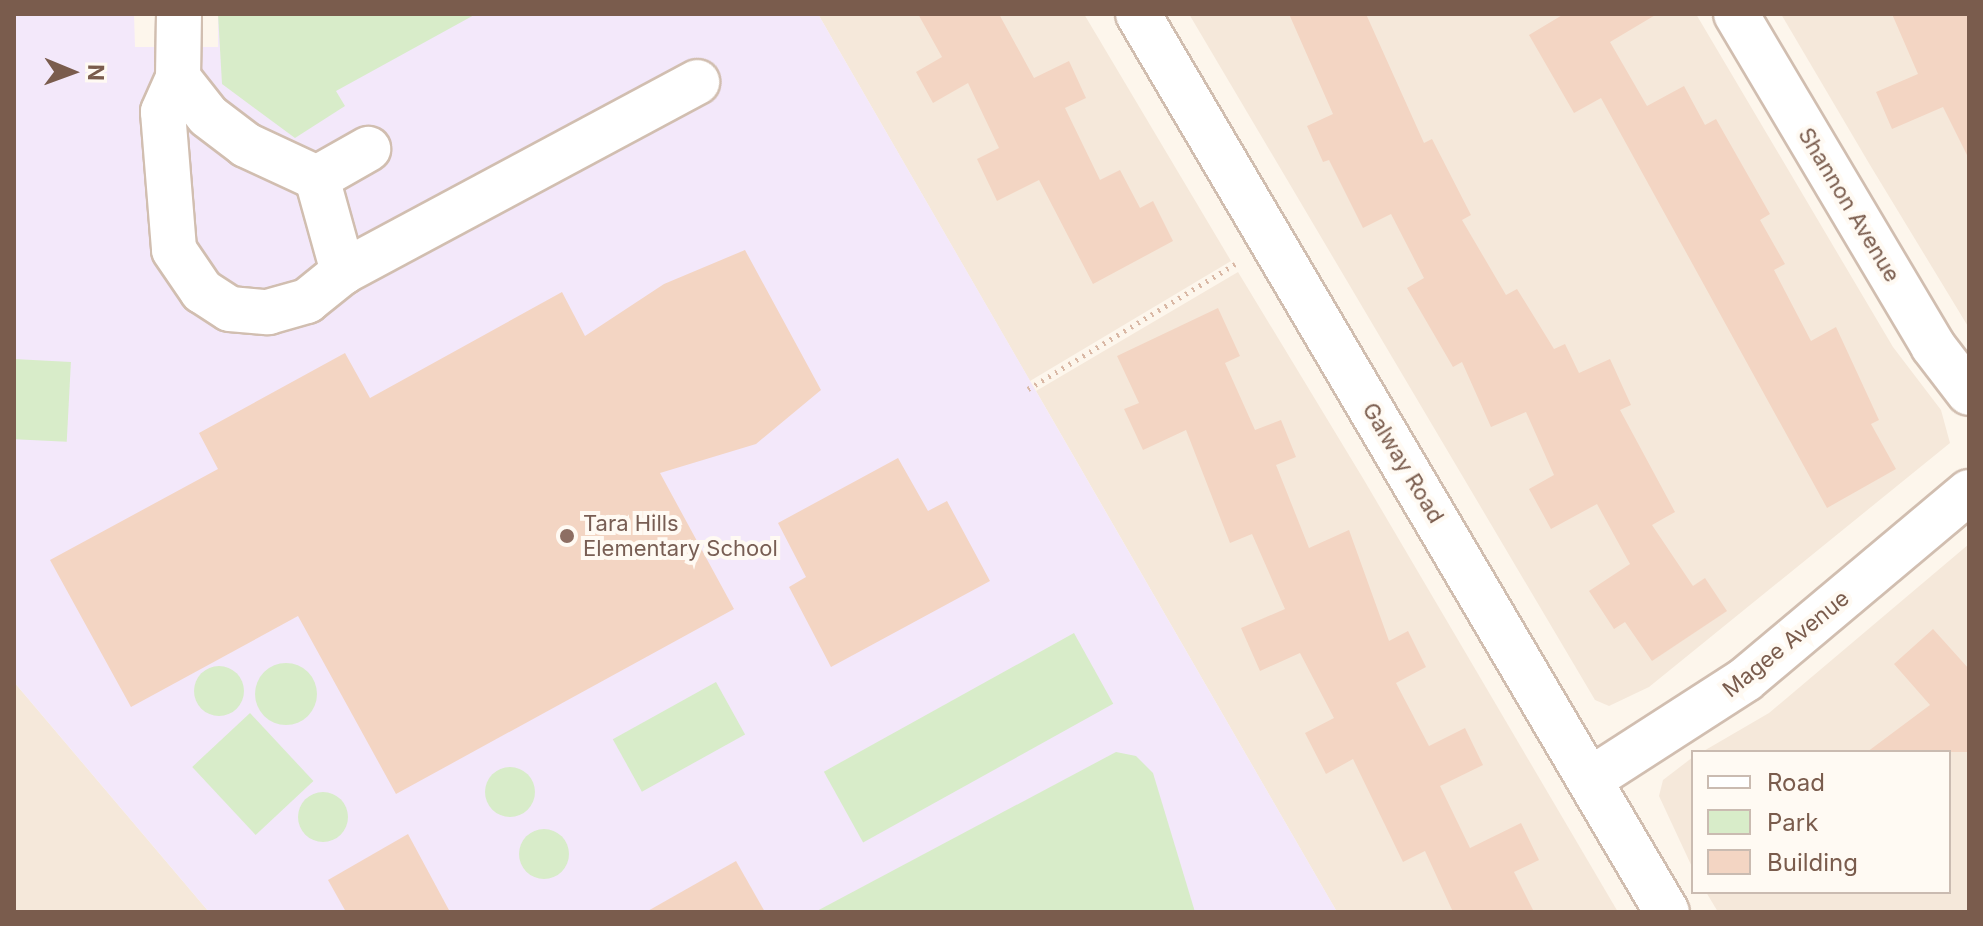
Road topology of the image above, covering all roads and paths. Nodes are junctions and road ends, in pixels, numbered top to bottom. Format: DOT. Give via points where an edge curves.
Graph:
graph roads {
  1 [pos="179,14"];
  2 [pos="1138,14"];
  3 [pos="1736,14"];
  4 [pos="178,78"];
  5 [pos="697,82"];
  6 [pos="368,149"];
  7 [pos="317,178"];
  8 [pos="1268,234"];
  9 [pos="343,272"];
  10 [pos="1028,389"];
  11 [pos="1969,393"];
  12 [pos="1969,492"];
  13 [pos="1591,779"];
  14 [pos="1667,912"];
  1 -- 4 [label="street"];
  2 -- 8 [label="street, Galway Road"];
  3 -- 11 [label="street, Shannon Avenue" via="1933,346"];
  4 -- 7 [label="street" via="208,116 246,145"];
  4 -- 9 [label="street" via="163,112 174,250 202,291 230,309 268,312 307,301"];
  5 -- 9 [label="street"];
  6 -- 7 [label="street"];
  7 -- 9 [label="street"];
  8 -- 10 [label="path" via="1226,271"];
  8 -- 13 [label="street, Galway Road"];
  12 -- 13 [label="street, Magee Avenue" via="1746,679"];
  13 -- 14 [label="street, Galway Road"];
}
